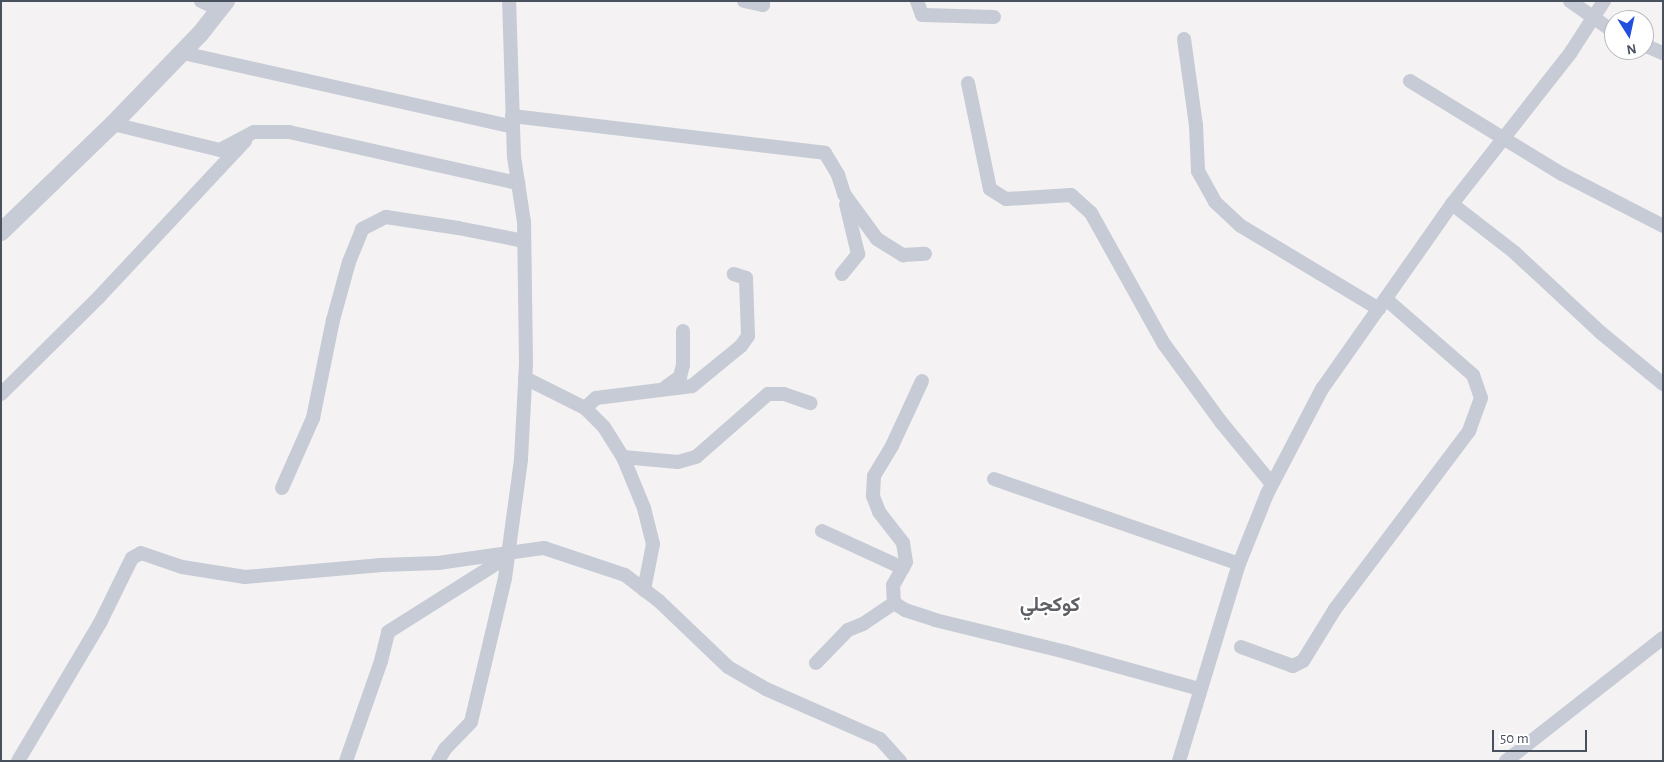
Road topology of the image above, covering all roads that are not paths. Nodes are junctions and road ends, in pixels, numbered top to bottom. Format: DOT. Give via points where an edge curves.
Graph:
graph roads {
  1 [pos="201,1"];
  2 [pos="509,1"];
  3 [pos="744,1"];
  4 [pos="763,1"];
  5 [pos="917,1"];
  6 [pos="1570,1"];
  7 [pos="1604,1"];
  8 [pos="223,6"];
  9 [pos="994,17"];
  10 [pos="1592,19"];
  11 [pos="1604,26"];
  12 [pos="1184,39"];
  13 [pos="182,53"];
  14 [pos="1410,81"];
  15 [pos="968,83"];
  16 [pos="512,122"];
  17 [pos="113,124"];
  18 [pos="254,132"];
  19 [pos="1504,138"];
  20 [pos="518,183"];
  21 [pos="844,194"];
  22 [pos="1452,204"];
  23 [pos="1663,226"];
  24 [pos="1,232"];
  25 [pos="524,241"];
  26 [pos="925,254"];
  27 [pos="734,274"];
  28 [pos="842,274"];
  29 [pos="1382,304"];
  30 [pos="682,331"];
  31 [pos="526,378"];
  32 [pos="922,380"];
  33 [pos="1663,384"];
  34 [pos="665,388"];
  35 [pos="1,394"];
  36 [pos="810,403"];
  37 [pos="585,408"];
  38 [pos="623,457"];
  39 [pos="994,479"];
  40 [pos="1272,484"];
  41 [pos="282,488"];
  42 [pos="822,531"];
  43 [pos="508,554"];
  44 [pos="1239,564"];
  45 [pos="903,568"];
  46 [pos="644,590"];
  47 [pos="894,603"];
  48 [pos="1663,638"];
  49 [pos="1241,647"];
  50 [pos="816,663"];
  51 [pos="1199,689"];
  52 [pos="18,761"];
  53 [pos="346,761"];
  54 [pos="438,761"];
  55 [pos="900,761"];
  56 [pos="1179,761"];
  57 [pos="1506,761"];
  1 -- 8 [label="street"];
  2 -- 16 [label="street"];
  3 -- 4 [label="street" via="763,5"];
  5 -- 9 [label="street" via="922,15"];
  6 -- 10 [label="street"];
  7 -- 10 [label="street"];
  8 -- 13 [label="street"];
  10 -- 11 [label="street"];
  10 -- 19 [label="street" via="1571,52"];
  12 -- 29 [label="street" via="1196,125 1198,171 1215,202 1241,226"];
  13 -- 16 [label="street"];
  13 -- 17 [label="street"];
  14 -- 19 [label="street"];
  15 -- 40 [label="street" via="990,189 1006,199 1071,196 1091,213 1164,344 1221,422"];
  16 -- 20 [label="street"];
  16 -- 21 [label="street" via="825,153"];
  17 -- 18 [label="street" via="220,150"];
  17 -- 24 [label="street"];
  18 -- 20 [label="street" via="289,132"];
  18 -- 35 [label="street" via="99,297"];
  19 -- 22 [label="street"];
  19 -- 23 [label="street" via="1562,174"];
  20 -- 25 [label="street"];
  21 -- 26 [label="street" via="877,238 903,255"];
  21 -- 28 [label="street" via="858,254"];
  22 -- 29 [label="street"];
  22 -- 33 [label="street" via="1514,252 1600,332"];
  25 -- 31 [label="street"];
  25 -- 41 [label="street" via="386,217 362,229 332,320 313,418"];
  27 -- 34 [label="street" via="746,278 748,336 742,346 692,386"];
  29 -- 40 [label="street" via="1322,389"];
  29 -- 49 [label="street" via="1473,375 1481,398 1470,431 1336,609 1303,661 1293,666"];
  30 -- 34 [label="street" via="680,376"];
  31 -- 37 [label="street"];
  31 -- 43 [label="street" via="521,459"];
  32 -- 45 [label="street" via="892,446 874,476 873,496 879,512 903,544 906,562"];
  34 -- 37 [label="street" via="596,398"];
  36 -- 38 [label="street" via="784,394 768,394 696,457 678,462"];
  37 -- 38 [label="street" via="604,427"];
  38 -- 46 [label="street" via="644,508 653,544"];
  39 -- 44 [label="street"];
  40 -- 44 [label="street"];
  42 -- 45 [label="street"];
  43 -- 46 [label="street" via="544,548 625,575"];
  43 -- 52 [label="street" via="438,563 245,578 182,568 141,553 132,558 101,621"];
  43 -- 53 [label="street" via="388,632"];
  43 -- 54 [label="street" via="471,722"];
  44 -- 51 [label="street"];
  45 -- 47 [label="street" via="893,585"];
  46 -- 55 [label="street" via="659,600 728,667 766,689 880,739"];
  47 -- 50 [label="street" via="848,630"];
  47 -- 51 [label="street" via="935,620"];
  48 -- 57 [label="street"];
  51 -- 56 [label="street"];
}
